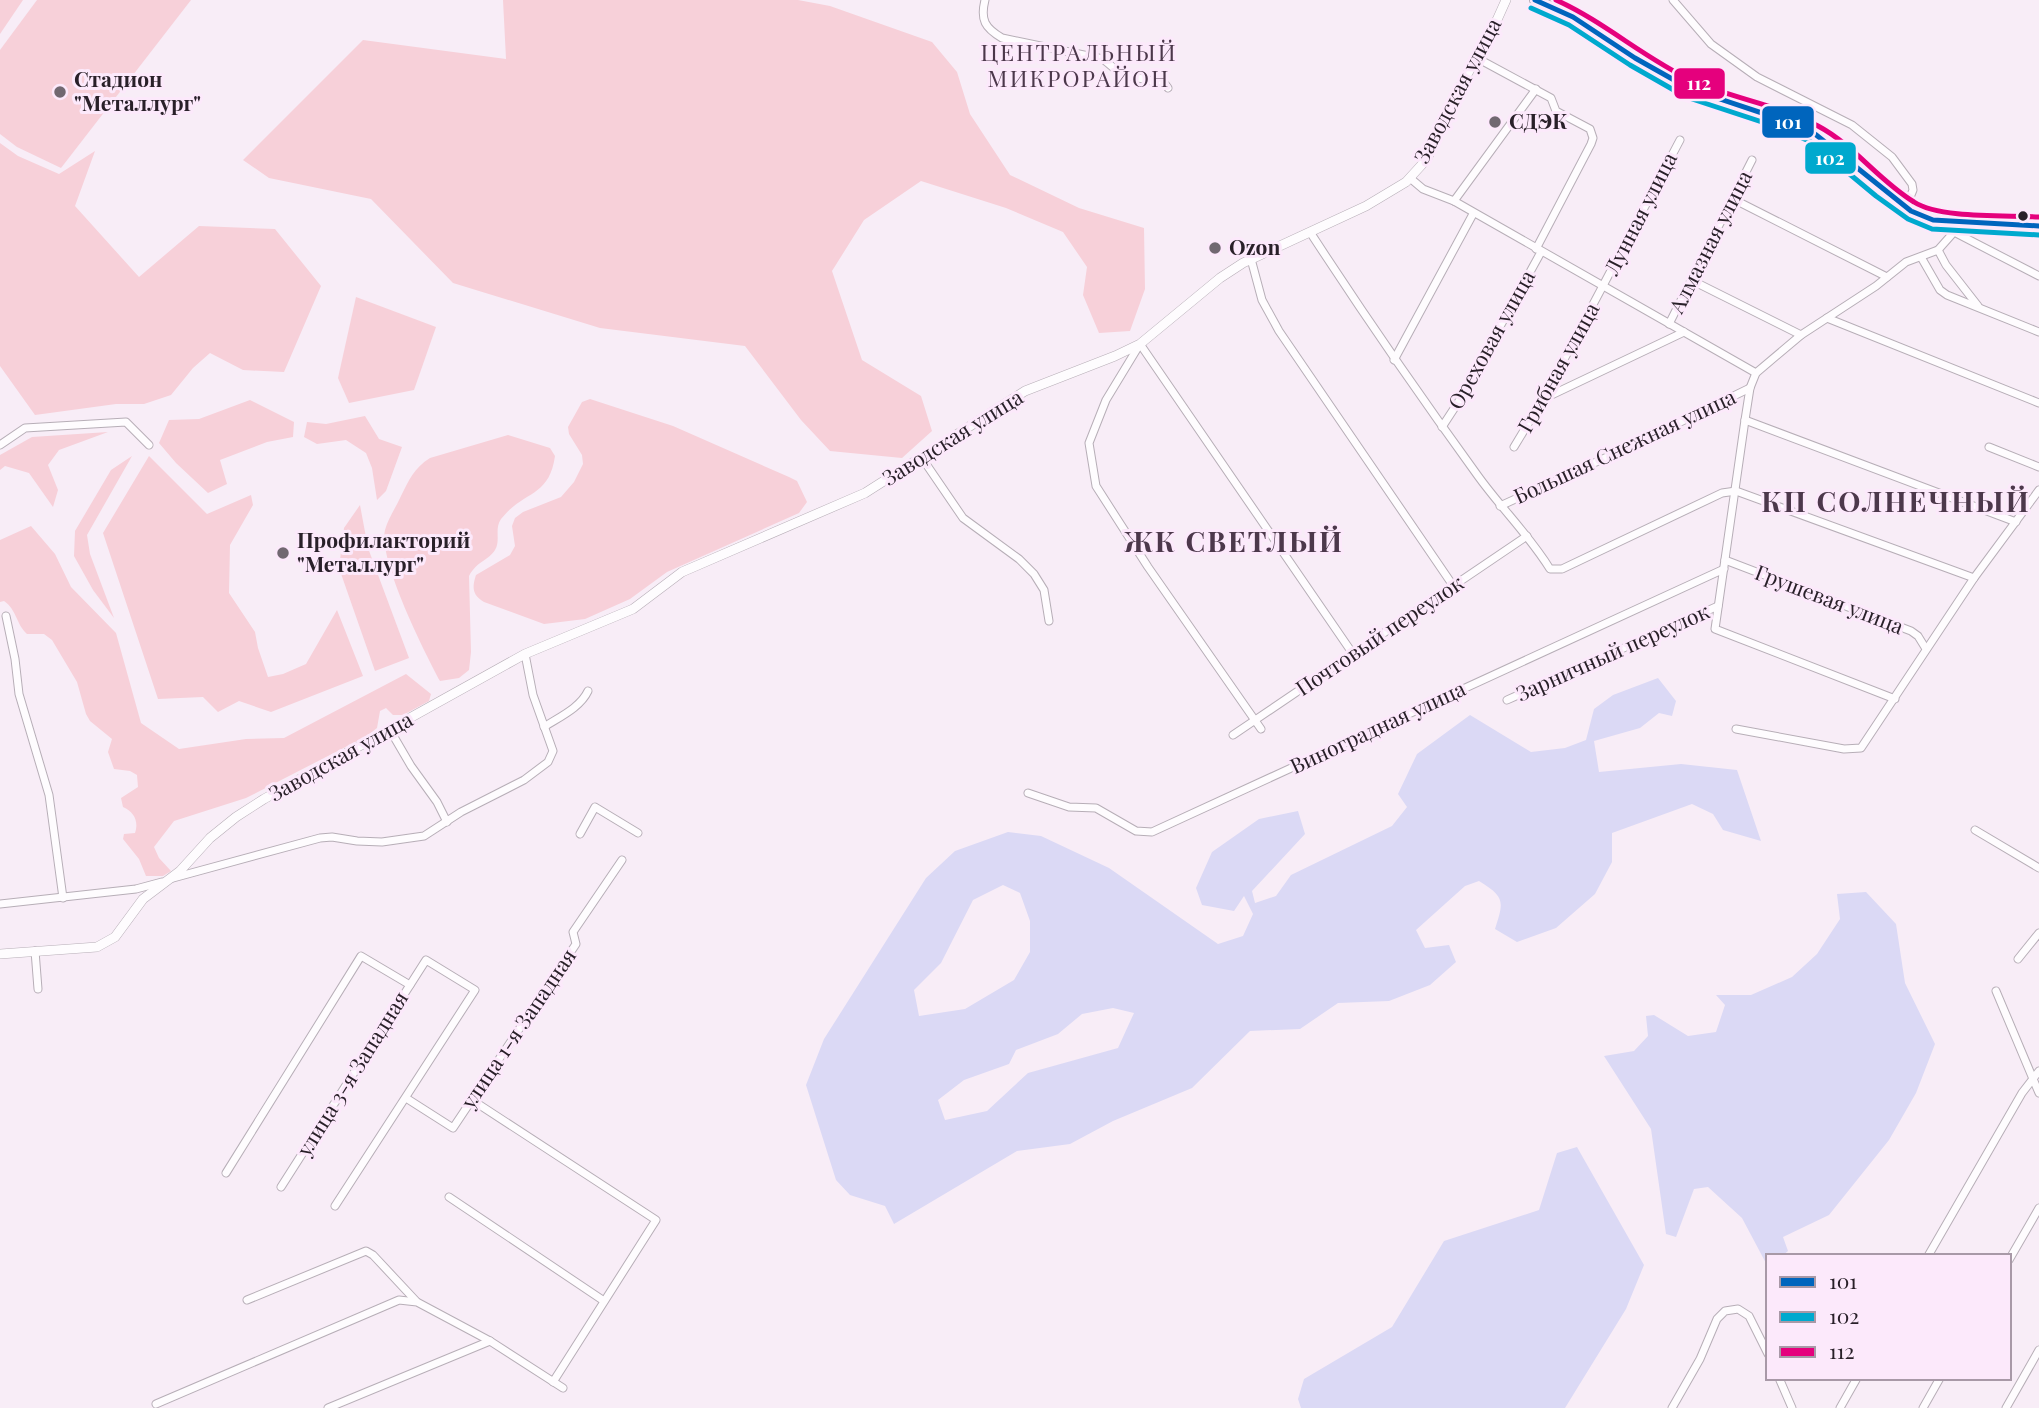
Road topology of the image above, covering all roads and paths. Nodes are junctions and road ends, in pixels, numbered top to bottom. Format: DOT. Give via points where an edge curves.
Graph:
graph roads {
  1 [pos="985,0"];
  2 [pos="1506,0"];
  3 [pos="1535,0"];
  4 [pos="1673,0"];
  5 [pos="1475,57"];
  6 [pos="1168,88"];
  7 [pos="1536,89"];
  8 [pos="1680,139"];
  9 [pos="1752,160"];
  10 [pos="1410,178"];
  11 [pos="1733,199"];
  12 [pos="1454,201"];
  13 [pos="1906,207"];
  14 [pos="1474,214"];
  15 [pos="2039,226"];
  16 [pos="1955,227"];
  17 [pos="1310,232"];
  18 [pos="1539,250"];
  19 [pos="1938,250"];
  20 [pos="1921,257"];
  21 [pos="1251,259"];
  22 [pos="2039,276"];
  23 [pos="1887,277"];
  24 [pos="1691,280"];
  25 [pos="1603,288"];
  26 [pos="1979,307"];
  27 [pos="1828,318"];
  28 [pos="1669,324"];
  29 [pos="1684,332"];
  30 [pos="2039,332"];
  31 [pos="1801,335"];
  32 [pos="1140,344"];
  33 [pos="1394,360"];
  34 [pos="1756,373"];
  35 [pos="1750,388"];
  36 [pos="1544,399"];
  37 [pos="2039,403"];
  38 [pos="1745,420"];
  39 [pos="1442,427"];
  40 [pos="0,445"];
  41 [pos="149,445"];
  42 [pos="1514,447"];
  43 [pos="1989,447"];
  44 [pos="922,458"];
  45 [pos="2039,467"];
  46 [pos="2039,490"];
  47 [pos="1736,491"];
  48 [pos="1500,506"];
  49 [pos="2016,522"];
  50 [pos="1527,536"];
  51 [pos="1725,560"];
  52 [pos="1724,569"];
  53 [pos="1973,578"];
  54 [pos="1454,587"];
  55 [pos="1718,606"];
  56 [pos="6,616"];
  57 [pos="1049,621"];
  58 [pos="1926,649"];
  59 [pos="525,654"];
  60 [pos="1353,654"];
  61 [pos="588,691"];
  62 [pos="1895,699"];
  63 [pos="1507,700"];
  64 [pos="1255,720"];
  65 [pos="544,727"];
  66 [pos="1261,729"];
  67 [pos="1736,729"];
  68 [pos="390,730"];
  69 [pos="1233,735"];
  70 [pos="1028,793"];
  71 [pos="447,822"];
  72 [pos="1975,830"];
  73 [pos="638,833"];
  74 [pos="580,834"];
  75 [pos="622,860"];
  76 [pos="2039,868"];
  77 [pos="170,879"];
  78 [pos="63,898"];
  79 [pos="0,904"];
  80 [pos="2039,933"];
  81 [pos="35,951"];
  82 [pos="0,954"];
  83 [pos="2018,959"];
  84 [pos="410,985"];
  85 [pos="38,989"];
  86 [pos="1996,991"];
  87 [pos="2039,1071"];
  88 [pos="2033,1078"];
  89 [pos="2039,1093"];
  90 [pos="407,1098"];
  91 [pos="472,1100"];
  92 [pos="226,1173"];
  93 [pos="281,1187"];
  94 [pos="449,1198"];
  95 [pos="335,1206"];
  96 [pos="2039,1208"];
  97 [pos="1929,1254"];
  98 [pos="2011,1257"];
  99 [pos="247,1300"];
  100 [pos="604,1301"];
  101 [pos="417,1302"];
  102 [pos="489,1341"];
  103 [pos="1766,1350"];
  104 [pos="2039,1350"];
  105 [pos="1780,1380"];
  106 [pos="1856,1380"];
  107 [pos="1939,1380"];
  108 [pos="553,1382"];
  109 [pos="563,1388"];
  110 [pos="156,1404"];
  111 [pos="328,1408"];
  112 [pos="1672,1408"];
  113 [pos="1792,1408"];
  114 [pos="1840,1408"];
  115 [pos="1923,1408"];
  116 [pos="2006,1408"];
  1 -- 6 [label="street" via="984,24 1002,38 1107,61 1121,74"];
  2 -- 5 [label="street, Заводская улица"];
  3 -- 13 [label="main road" via="1573,17 1690,89 1815,134"];
  4 -- 13 [label="street" via="1711,44 1748,71 1852,125 1892,157 1912,184"];
  5 -- 7 [label="street"];
  5 -- 10 [label="street, Заводская улица" via="1427,159"];
  7 -- 12 [label="street"];
  7 -- 18 [label="street, Ореховая улица" via="1551,99 1556,111 1590,129 1593,136"];
  8 -- 25 [label="street, Лунная улица"];
  9 -- 11 [label="street, Алмазная улица"];
  10 -- 12 [label="street" via="1423,189"];
  10 -- 17 [label="street, Заводская улица" via="1366,206"];
  11 -- 23 [label="street"];
  11 -- 24 [label="street, Алмазная улица"];
  12 -- 14 [label="street"];
  13 -- 16 [label="main road"];
  14 -- 18 [label="street"];
  14 -- 33 [label="street"];
  15 -- 16 [label="main road"];
  16 -- 19 [label="street"];
  16 -- 22 [label="street"];
  17 -- 21 [label="street, Заводская улица"];
  17 -- 33 [label="street"];
  18 -- 25 [label="street"];
  18 -- 39 [label="street, Ореховая улица"];
  19 -- 20 [label="street"];
  19 -- 26 [label="street"];
  20 -- 23 [label="street"];
  20 -- 26 [label="street" via="1940,289"];
  21 -- 32 [label="street, Заводская улица" via="1220,278"];
  21 -- 54 [label="street" via="1262,300 1279,331"];
  23 -- 27 [label="street"];
  24 -- 28 [label="street, Алмазная улица"];
  24 -- 31 [label="street"];
  25 -- 28 [label="street"];
  25 -- 36 [label="street, Грибная улица"];
  26 -- 30 [label="street"];
  27 -- 31 [label="street"];
  27 -- 37 [label="street"];
  28 -- 29 [label="street"];
  29 -- 34 [label="street"];
  29 -- 36 [label="street"];
  31 -- 34 [label="street"];
  32 -- 44 [label="street, Заводская улица" via="1025,391"];
  32 -- 60 [label="street"];
  32 -- 64 [label="street" via="1106,400 1089,443 1098,492"];
  33 -- 39 [label="street"];
  34 -- 35 [label="street"];
  35 -- 38 [label="street"];
  35 -- 48 [label="street, Большая Снежная улица"];
  36 -- 42 [label="street, Грибная улица"];
  38 -- 47 [label="street"];
  38 -- 49 [label="street"];
  39 -- 48 [label="street"];
  40 -- 41 [label="street" via="25,428 126,422"];
  43 -- 45 [label="street"];
  44 -- 57 [label="street" via="964,518 1034,574 1044,590"];
  44 -- 59 [label="street, Заводская улица" via="855,499 682,572 633,609"];
  46 -- 49 [label="street"];
  47 -- 50 [label="street" via="1711,497 1558,570 1550,569"];
  47 -- 51 [label="street"];
  47 -- 53 [label="street"];
  48 -- 50 [label="street"];
  49 -- 53 [label="street"];
  50 -- 54 [label="street, Почтовый переулок"];
  51 -- 52 [label="street"];
  51 -- 58 [label="street, Грушевая улица" via="1911,631"];
  52 -- 55 [label="street"];
  52 -- 70 [label="street, Виноградная улица" via="1152,832 1136,831 1096,808 1069,807"];
  53 -- 58 [label="street"];
  54 -- 60 [label="street, Почтовый переулок"];
  55 -- 62 [label="street" via="1715,629"];
  55 -- 63 [label="street, Зарничный переулок"];
  56 -- 78 [label="street" via="19,694 49,795"];
  58 -- 62 [label="street"];
  59 -- 65 [label="street, Заводская улица"];
  59 -- 68 [label="street, Заводская улица"];
  60 -- 64 [label="street, Почтовый переулок"];
  61 -- 65 [label="street" via="576,706"];
  62 -- 67 [label="street" via="1857,750"];
  64 -- 66 [label="street"];
  64 -- 69 [label="street, Почтовый переулок"];
  65 -- 71 [label="street, Заводская улица" via="553,751 548,762"];
  68 -- 71 [label="street"];
  68 -- 77 [label="street, Заводская улица" via="236,817"];
  71 -- 77 [label="street, Заводская улица" via="429,834 408,839 320,838"];
  72 -- 76 [label="street"];
  73 -- 74 [label="street" via="595,807"];
  75 -- 91 [label="street, улица 1-я Западная" via="573,932 576,944"];
  77 -- 78 [label="street" via="145,888"];
  77 -- 81 [label="street, Заводская улица" via="143,899 106,944"];
  78 -- 79 [label="street"];
  80 -- 83 [label="street"];
  81 -- 82 [label="street, Заводская улица"];
  81 -- 85 [label="street"];
  84 -- 90 [label="street, улица 3-я Западная" via="426,960 475,990"];
  84 -- 92 [label="street" via="361,956"];
  84 -- 93 [label="street, улица 3-я Западная"];
  86 -- 88 [label="street"];
  87 -- 88 [label="street"];
  88 -- 89 [label="street"];
  88 -- 97 [label="street"];
  90 -- 91 [label="street, улица 1-я Западная" via="453,1128"];
  90 -- 95 [label="street"];
  91 -- 100 [label="street" via="656,1220"];
  94 -- 100 [label="street"];
  96 -- 98 [label="street"];
  99 -- 101 [label="street" via="366,1251"];
  100 -- 108 [label="street"];
  101 -- 102 [label="street"];
  101 -- 110 [label="street" via="399,1300"];
  102 -- 108 [label="street"];
  102 -- 111 [label="street"];
  103 -- 112 [label="street" via="1749,1316 1729,1309 1717,1319"];
  104 -- 116 [label="street"];
  105 -- 113 [label="street"];
  106 -- 114 [label="street"];
  107 -- 115 [label="street"];
  108 -- 109 [label="street"];
}
